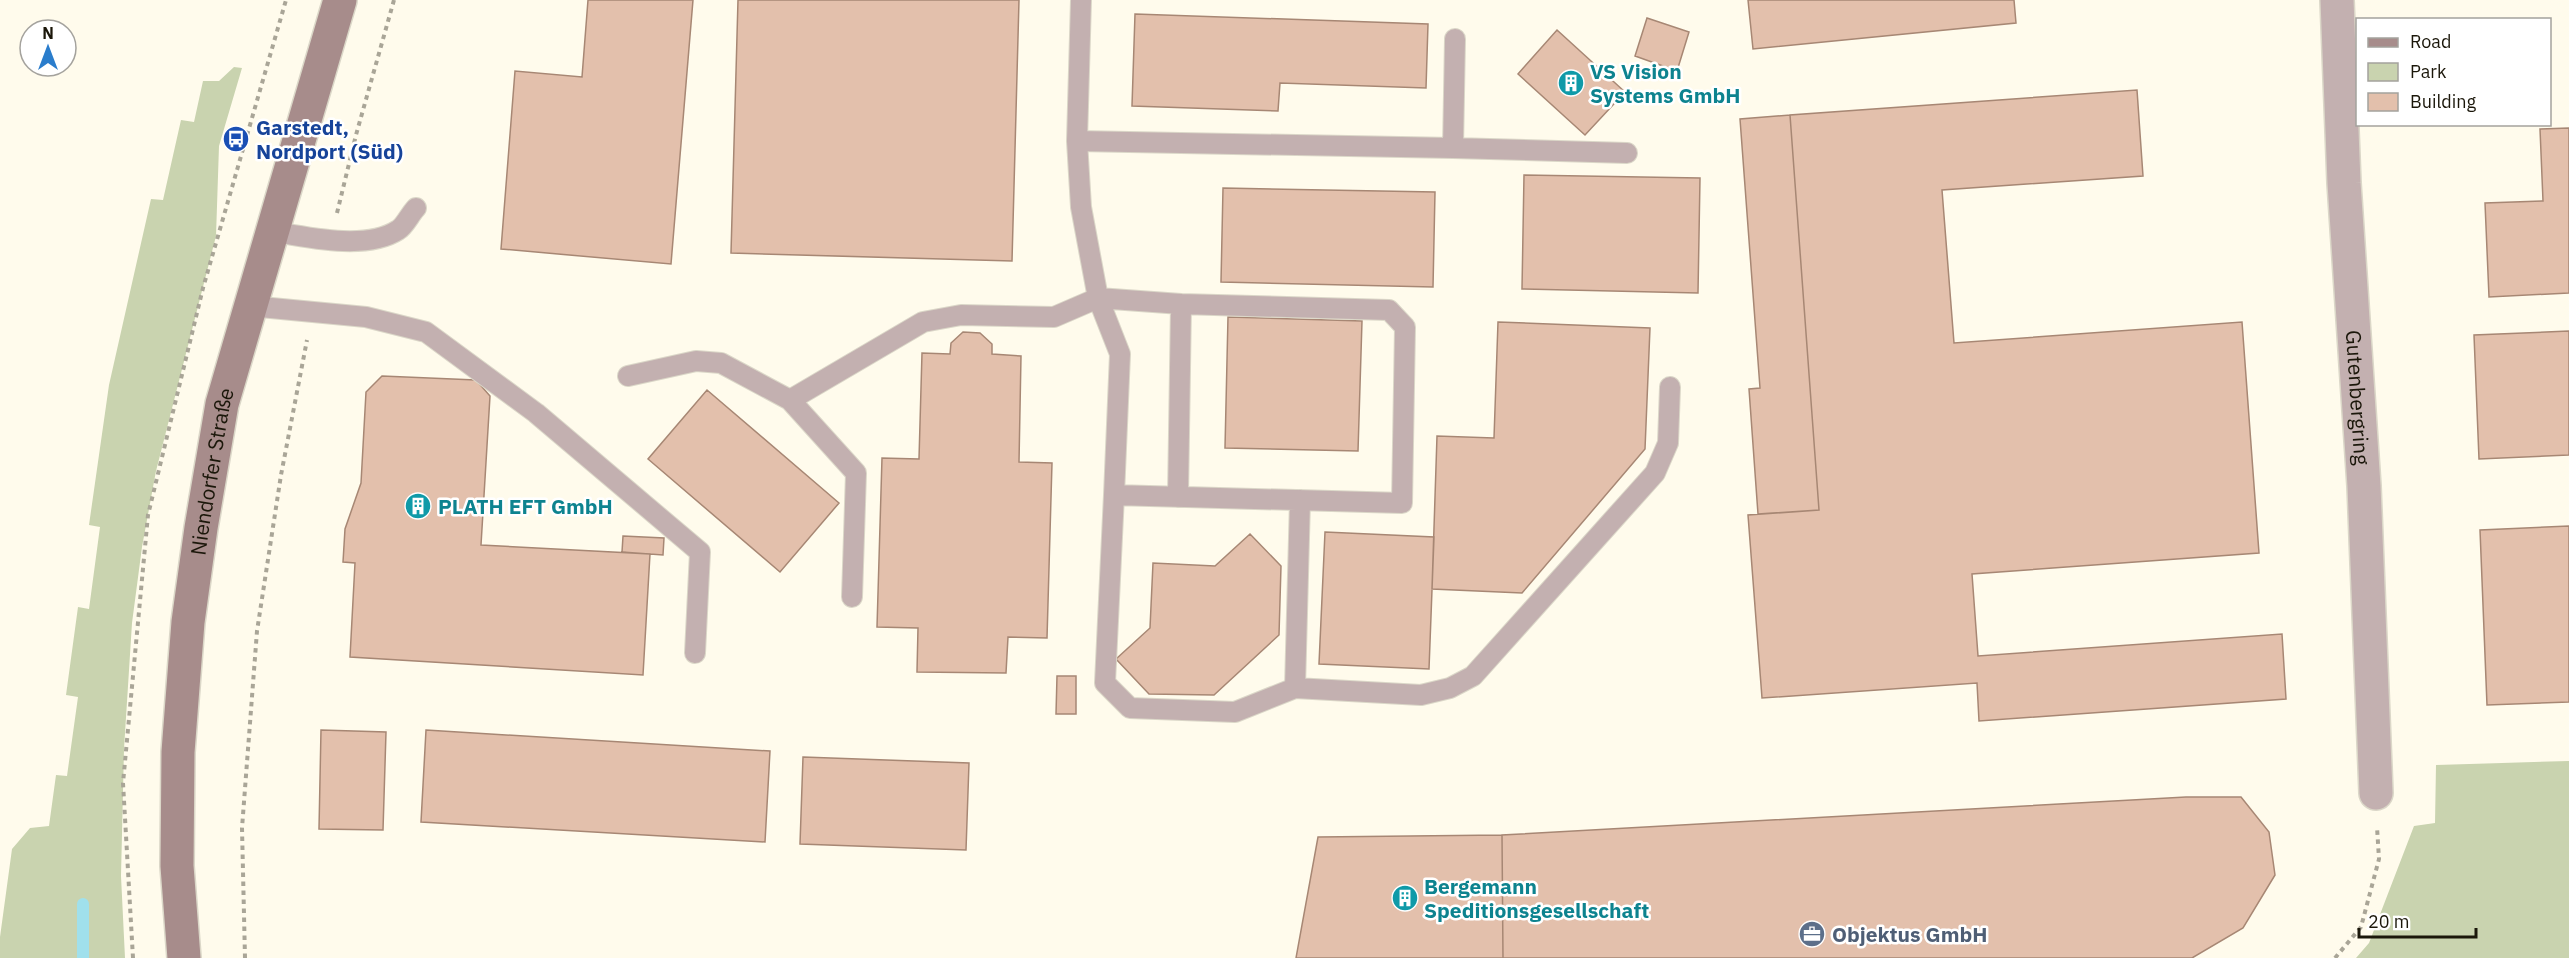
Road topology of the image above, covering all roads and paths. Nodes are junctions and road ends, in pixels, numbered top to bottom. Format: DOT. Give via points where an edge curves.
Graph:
graph roads {
  1 [pos="340,0"];
  2 [pos="394,0"];
  3 [pos="1081,0"];
  4 [pos="2337,0"];
  5 [pos="1455,39"];
  6 [pos="1077,141"];
  7 [pos="1454,148"];
  8 [pos="1627,153"];
  9 [pos="416,208"];
  10 [pos="271,231"];
  11 [pos="330,241"];
  12 [pos="1098,298"];
  13 [pos="1181,304"];
  14 [pos="250,306"];
  15 [pos="313,312"];
  16 [pos="628,376"];
  17 [pos="1670,387"];
  18 [pos="790,400"];
  19 [pos="1114,495"];
  20 [pos="1178,497"];
  21 [pos="1300,500"];
  22 [pos="852,597"];
  23 [pos="695,653"];
  24 [pos="1295,688"];
  25 [pos="2376,793"];
  26 [pos="184,958"];
  27 [pos="245,958"];
  28 [pos="2335,958"];
  1 -- 10 [label="main road, Niendorfer Straße"];
  2 -- 11 [label="path"];
  3 -- 6 [label="lane"];
  4 -- 25 [label="street, Gutenbergring" via="2344,183 2364,486"];
  5 -- 7 [label="lane"];
  6 -- 7 [label="lane"];
  6 -- 12 [label="lane" via="1082,207"];
  7 -- 8 [label="lane"];
  9 -- 11 [label="lane" via="398,230 370,240"];
  10 -- 11 [label="lane"];
  10 -- 14 [label="main road, Niendorfer Straße"];
  12 -- 13 [label="lane"];
  12 -- 18 [label="lane" via="1054,317 961,315 923,322"];
  12 -- 19 [label="lane" via="1120,354"];
  13 -- 20 [label="lane"];
  13 -- 21 [label="lane" via="1389,310 1405,327 1402,502"];
  14 -- 15 [label="lane"];
  14 -- 26 [label="main road, Niendorfer Straße" via="222,404 188,622 177,866"];
  15 -- 23 [label="lane" via="366,317 426,332 536,412 699,552"];
  15 -- 27 [label="path" via="281,475 257,631 242,828"];
  16 -- 18 [label="lane" via="696,361 721,363"];
  17 -- 24 [label="lane" via="1668,443 1655,473 1473,676 1450,688 1421,695"];
  18 -- 22 [label="lane" via="856,473"];
  19 -- 20 [label="lane"];
  19 -- 24 [label="lane" via="1105,683 1130,708 1235,712"];
  20 -- 21 [label="lane"];
  21 -- 24 [label="lane"];
  25 -- 28 [label="path" via="2379,859 2361,927"];
}
